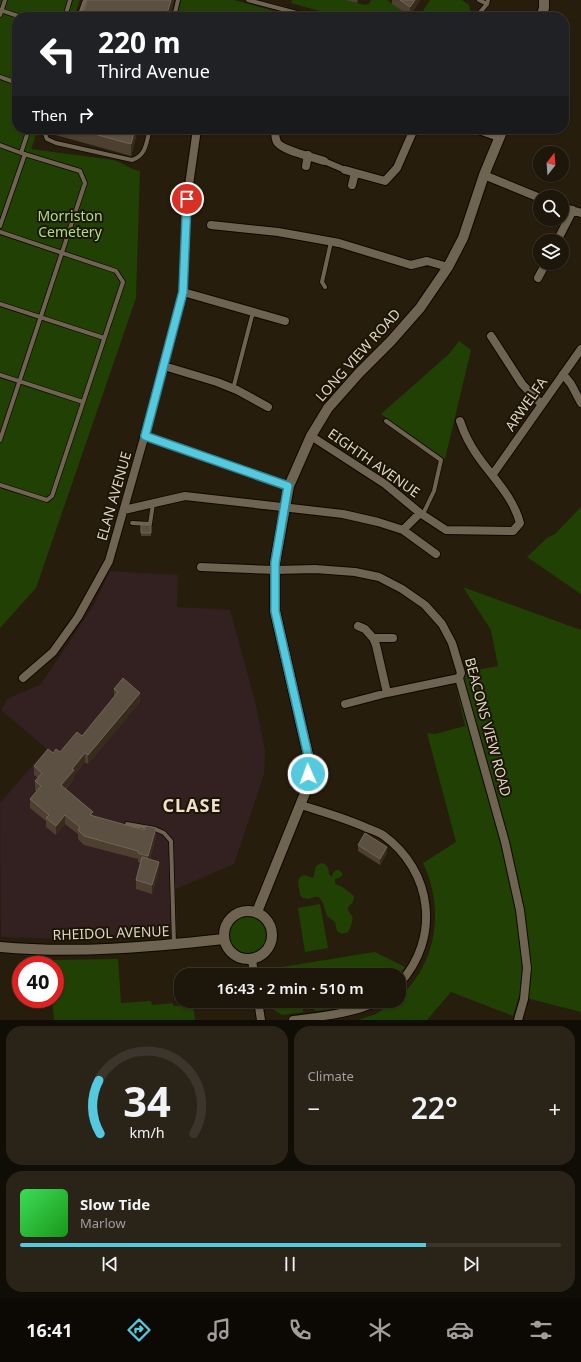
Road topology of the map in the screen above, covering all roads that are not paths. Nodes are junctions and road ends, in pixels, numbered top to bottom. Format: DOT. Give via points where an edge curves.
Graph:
graph roads {
  1 [pos="5,0"];
  2 [pos="70,0"];
  3 [pos="85,0"];
  4 [pos="178,0"];
  5 [pos="248,0"];
  6 [pos="479,0"];
  7 [pos="544,0"];
  8 [pos="488,2"];
  9 [pos="1,10"];
  10 [pos="66,12"];
  11 [pos="81,12"];
  12 [pos="175,12"];
  13 [pos="293,12"];
  14 [pos="480,12"];
  15 [pos="543,12"];
  16 [pos="12,14"];
  17 [pos="0,15"];
  18 [pos="0,77"];
  19 [pos="12,81"];
  20 [pos="28,134"];
  21 [pos="45,134"];
  22 [pos="149,134"];
  23 [pos="195,134"];
  24 [pos="275,134"];
  25 [pos="412,134"];
  26 [pos="501,134"];
  27 [pos="0,145"];
  28 [pos="23,153"];
  29 [pos="308,155"];
  30 [pos="324,161"];
  31 [pos="306,166"];
  32 [pos="345,170"];
  33 [pos="355,173"];
  34 [pos="484,175"];
  35 [pos="352,185"];
  36 [pos="533,195"];
  37 [pos="569,209"];
  38 [pos="573,210"];
  39 [pos="581,213"];
  40 [pos="211,225"];
  41 [pos="0,226"];
  42 [pos="0,232"];
  43 [pos="561,234"];
  44 [pos="332,242"];
  45 [pos="62,253"];
  46 [pos="448,267"];
  47 [pos="542,270"];
  48 [pos="538,278"];
  49 [pos="325,287"];
  50 [pos="183,292"];
  51 [pos="0,304"];
  52 [pos="253,312"];
  53 [pos="40,317"];
  54 [pos="285,321"];
  55 [pos="491,336"];
  56 [pos="104,338"];
  57 [pos="581,348"];
  58 [pos="164,366"];
  59 [pos="563,374"];
  60 [pos="0,375"];
  61 [pos="20,381"];
  62 [pos="233,389"];
  63 [pos="83,402"];
  64 [pos="581,403"];
  65 [pos="541,404"];
  66 [pos="268,407"];
  67 [pos="386,421"];
  68 [pos="460,421"];
  69 [pos="145,436"];
  70 [pos="311,436"];
  71 [pos="0,440"];
  72 [pos="493,474"];
  73 [pos="0,485"];
  74 [pos="288,486"];
  75 [pos="153,504"];
  76 [pos="285,508"];
  77 [pos="124,510"];
  78 [pos="422,514"];
  79 [pos="132,523"];
  80 [pos="402,530"];
  81 [pos="436,554"];
  82 [pos="202,567"];
  83 [pos="275,570"];
  84 [pos="358,626"];
  85 [pos="373,638"];
  86 [pos="394,638"];
  87 [pos="23,678"];
  88 [pos="459,678"];
  89 [pos="387,693"];
  90 [pos="346,704"];
  91 [pos="301,805"];
  92 [pos="127,824"];
  93 [pos="257,912"];
  94 [pos="224,939"];
  95 [pos="174,945"];
  96 [pos="0,947"];
  97 [pos="252,959"];
  98 [pos="253,968"];
  99 [pos="406,975"];
  100 [pos="259,1008"];
  101 [pos="363,1008"];
  102 [pos="261,1020"];
  103 [pos="293,1020"];
  104 [pos="518,1020"];
  1 -- 9 [label="lane"];
  2 -- 10 [label="lane"];
  3 -- 11 [label="lane"];
  4 -- 12 [label="lane"];
  5 -- 13 [label="lane"];
  6 -- 8 [label="lane"];
  7 -- 15 [label="street"];
  8 -- 14 [label="lane"];
  9 -- 16 [label="lane"];
  9 -- 17 [label="lane"];
  18 -- 19 [label="lane"];
  20 -- 28 [label="lane"];
  21 -- 22 [label="lane" via="47,139 56,143 132,160 144,153"];
  23 -- 50 [label="street, ELAN AVENUE" via="187,199"];
  24 -- 29 [label="street" via="277,143 284,149"];
  25 -- 33 [label="street" via="397,168 385,181"];
  26 -- 34 [label="street, LONG VIEW ROAD"];
  27 -- 28 [label="lane"];
  28 -- 41 [label="lane"];
  28 -- 45 [label="lane" via="80,171 85,183"];
  29 -- 30 [label="street"];
  29 -- 31 [label="street"];
  30 -- 32 [label="street"];
  32 -- 33 [label="street"];
  33 -- 35 [label="street"];
  34 -- 36 [label="street"];
  34 -- 46 [label="street, LONG VIEW ROAD" via="464,238"];
  37 -- 38 [label="street"];
  38 -- 39 [label="street"];
  38 -- 43 [label="street"];
  40 -- 44 [label="street" via="278,232"];
  42 -- 45 [label="lane"];
  44 -- 46 [label="street" via="411,265 427,262"];
  44 -- 49 [label="lane" via="322,282"];
  45 -- 53 [label="lane"];
  45 -- 56 [label="lane" via="116,271 123,282"];
  46 -- 70 [label="street, LONG VIEW ROAD" via="420,308 328,408"];
  47 -- 48 [label="street"];
  50 -- 52 [label="street"];
  50 -- 58 [label="street, ELAN AVENUE"];
  51 -- 53 [label="lane"];
  52 -- 54 [label="street"];
  52 -- 62 [label="lane"];
  53 -- 56 [label="lane"];
  53 -- 61 [label="lane"];
  55 -- 65 [label="street" via="522,384"];
  56 -- 63 [label="lane"];
  57 -- 59 [label="street, ARWELFA"];
  58 -- 62 [label="street"];
  58 -- 69 [label="street, ELAN AVENUE"];
  59 -- 64 [label="street"];
  59 -- 65 [label="street, ARWELFA"];
  60 -- 61 [label="lane"];
  61 -- 63 [label="lane"];
  61 -- 71 [label="lane"];
  62 -- 66 [label="street"];
  63 -- 73 [label="lane" via="52,496 47,500"];
  65 -- 72 [label="street, ARWELFA"];
  67 -- 78 [label="lane" via="441,460 434,491"];
  68 -- 72 [label="street" via="476,455"];
  69 -- 74 [label="street"];
  69 -- 77 [label="street, ELAN AVENUE"];
  70 -- 74 [label="street, LONG VIEW ROAD"];
  70 -- 78 [label="street, EIGHTH AVENUE" via="385,484"];
  72 -- 78 [label="street, EIGHTH AVENUE" via="517,513 520,523 513,531 446,530"];
  74 -- 76 [label="street, LONG VIEW ROAD"];
  75 -- 76 [label="street" via="185,496"];
  75 -- 77 [label="street"];
  75 -- 79 [label="lane" via="150,524"];
  76 -- 80 [label="street" via="343,514"];
  76 -- 83 [label="street, LONG VIEW ROAD"];
  77 -- 87 [label="street, ELAN AVENUE" via="109,561 78,617 53,652"];
  78 -- 80 [label="street"];
  80 -- 81 [label="street"];
  82 -- 83 [label="street, BEACONS VIEW ROAD"];
  83 -- 88 [label="street, BEACONS VIEW ROAD" via="355,572 379,577 402,589 425,605 442,624 452,643 461,673"];
  83 -- 91 [label="street, LONG VIEW ROAD" via="275,611 308,755 308,774"];
  84 -- 85 [label="street" via="365,629"];
  85 -- 86 [label="street"];
  85 -- 89 [label="street"];
  88 -- 89 [label="street"];
  88 -- 104 [label="street, BEACONS VIEW ROAD" via="505,842 520,910 527,968 524,999"];
  89 -- 90 [label="street"];
  91 -- 93 [label="street, LONG VIEW ROAD"];
  91 -- 99 [label="street" via="382,834 398,847 414,867 425,900 426,920 418,954"];
  92 -- 95 [label="lane" via="156,829 171,841"];
  93 -- 94 [label="street" via="244,910 234,915 226,923"];
  93 -- 97 [label="street" via="266,918 273,934 266,952"];
  94 -- 95 [label="street, RHEIDOL AVENUE"];
  94 -- 97 [label="street" via="228,949 236,956"];
  95 -- 96 [label="street, RHEIDOL AVENUE" via="62,950"];
  97 -- 98 [label="street"];
  100 -- 102 [label="street"];
  101 -- 103 [label="street"];
}
